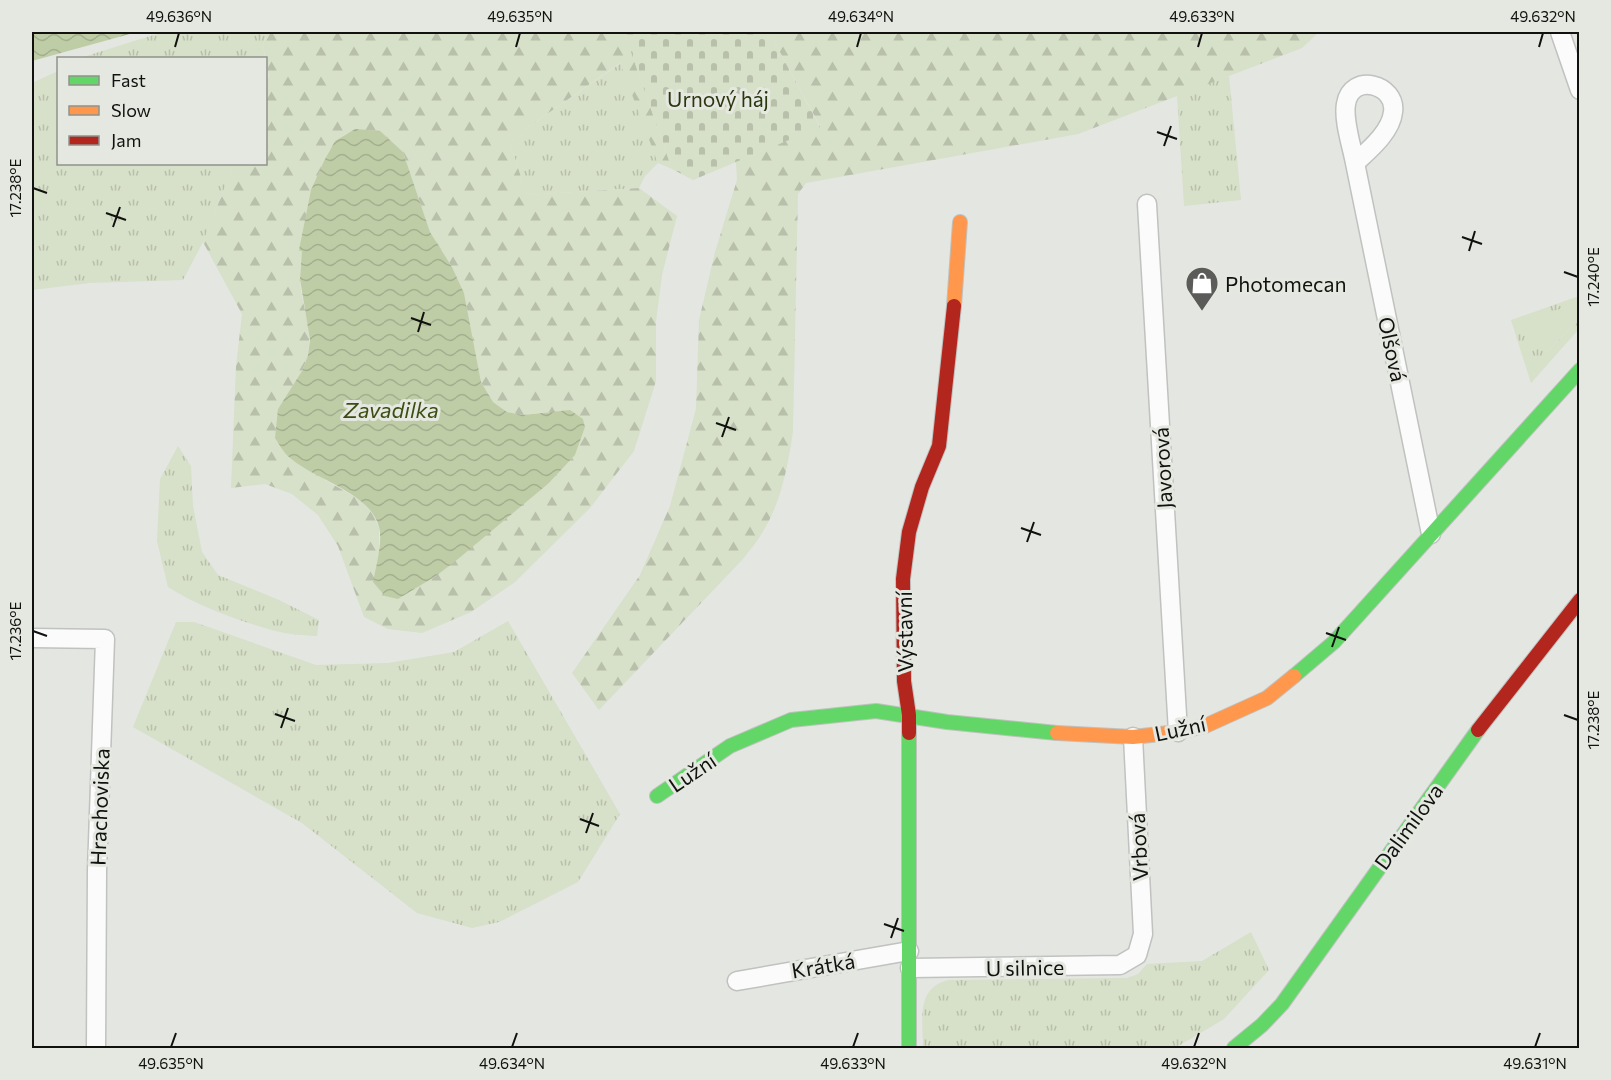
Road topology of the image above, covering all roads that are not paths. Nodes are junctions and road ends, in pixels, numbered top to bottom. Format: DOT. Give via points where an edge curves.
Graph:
graph roads {
  1 [pos="1560,32"];
  2 [pos="1580,90"];
  3 [pos="1355,163"];
  4 [pos="1147,204"];
  5 [pos="960,222"];
  6 [pos="1580,370"];
  7 [pos="1431,534"];
  8 [pos="1580,600"];
  9 [pos="32,638"];
  10 [pos="909,715"];
  11 [pos="1178,732"];
  12 [pos="1132,737"];
  13 [pos="657,796"];
  14 [pos="1137,956"];
  15 [pos="909,960"];
  16 [pos="737,981"];
  17 [pos="96,1048"];
  18 [pos="909,1048"];
  19 [pos="1234,1048"];
  1 -- 2 [label="street"];
  3 -- 7 [label="street, Olšová"];
  4 -- 11 [label="street, Javorová"];
  5 -- 10 [label="street, Výstavní" via="939,446 909,532 903,579 904,681"];
  6 -- 7 [label="street, Lužní"];
  7 -- 11 [label="street, Lužní" via="1334,642 1267,698 1205,726"];
  8 -- 19 [label="street, Dalimilova" via="1480,726 1282,1004"];
  9 -- 17 [label="street, Hrachoviska" via="105,639"];
  10 -- 12 [label="street, Lužní" via="1047,732"];
  10 -- 13 [label="street, Lužní" via="876,711 791,720 730,746"];
  10 -- 15 [label="street, Výstavní"];
  11 -- 12 [label="street, Lužní"];
  12 -- 14 [label="street, Vrbová" via="1143,934"];
  14 -- 15 [label="street, U silnice" via="1120,965"];
  15 -- 16 [label="street, Krátká"];
  15 -- 18 [label="street, Výstavní"];
}
